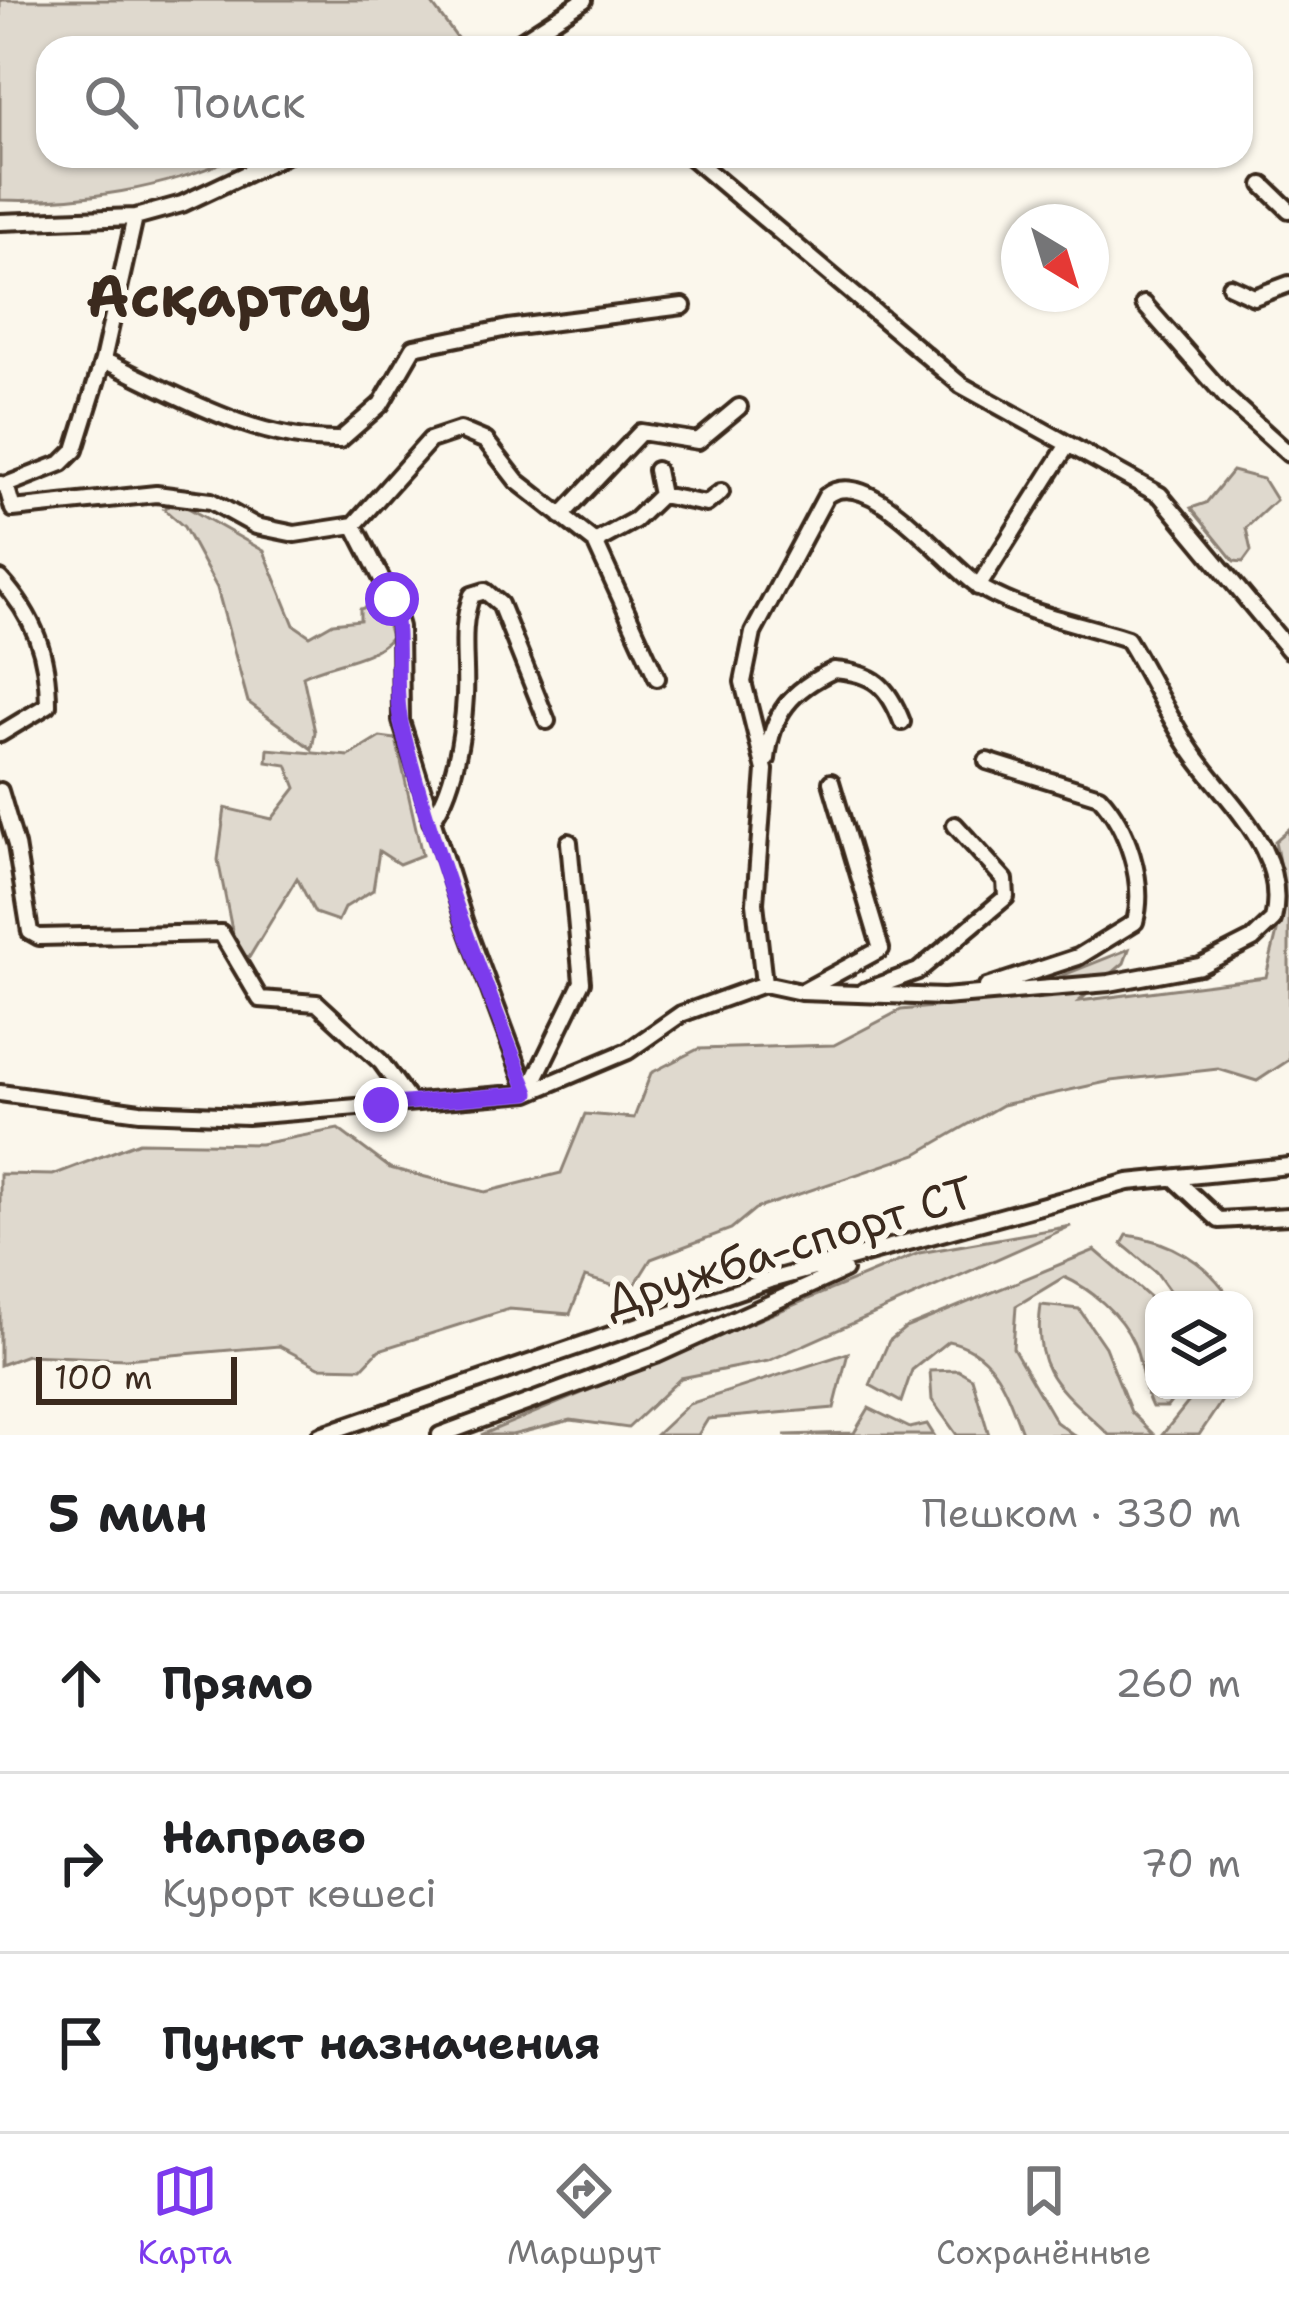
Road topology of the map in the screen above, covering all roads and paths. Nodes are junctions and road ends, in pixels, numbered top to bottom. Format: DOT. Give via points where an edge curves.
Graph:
graph roads {
  1 [pos="584,0"];
  2 [pos="528,36"];
  3 [pos="258,168"];
  4 [pos="705,168"];
  5 [pos="1263,185"];
  6 [pos="1289,210"];
  7 [pos="134,217"];
  8 [pos="0,222"];
  9 [pos="1289,284"];
  10 [pos="1230,286"];
  11 [pos="1144,304"];
  12 [pos="682,306"];
  13 [pos="103,361"];
  14 [pos="740,407"];
  15 [pos="1067,446"];
  16 [pos="1289,454"];
  17 [pos="656,470"];
  18 [pos="3,484"];
  19 [pos="721,492"];
  20 [pos="661,495"];
  21 [pos="6,514"];
  22 [pos="561,515"];
  23 [pos="354,525"];
  24 [pos="595,542"];
  25 [pos="0,579"];
  26 [pos="978,586"];
  27 [pos="1289,650"];
  28 [pos="657,678"];
  29 [pos="547,721"];
  30 [pos="902,722"];
  31 [pos="0,734"];
  32 [pos="987,761"];
  33 [pos="765,770"];
  34 [pos="830,782"];
  35 [pos="0,791"];
  36 [pos="431,821"];
  37 [pos="955,825"];
  38 [pos="569,842"];
  39 [pos="764,984"];
  40 [pos="801,992"];
  41 [pos="965,994"];
  42 [pos="851,996"];
  43 [pos="0,1093"];
  44 [pos="528,1093"];
  45 [pos="410,1102"];
  46 [pos="1289,1166"];
  47 [pos="1175,1179"];
  48 [pos="1289,1216"];
  49 [pos="876,1255"];
  50 [pos="320,1435"];
  51 [pos="440,1435"];
  1 -- 2 [label="street"];
  3 -- 7 [label="street"];
  4 -- 15 [label="street" via="961,385"];
  5 -- 6 [label="street"];
  7 -- 8 [label="street"];
  7 -- 13 [label="street"];
  9 -- 10 [label="street" via="1254,297"];
  11 -- 16 [label="street"];
  12 -- 13 [label="street" via="414,347 381,404 340,440 250,428"];
  13 -- 18 [label="street" via="75,450 62,463"];
  14 -- 22 [label="street" via="698,441 641,432"];
  15 -- 26 [label="street"];
  15 -- 27 [label="street" via="1160,495"];
  17 -- 20 [label="street"];
  18 -- 21 [label="street"];
  19 -- 20 [label="street" via="706,504"];
  20 -- 24 [label="street"];
  21 -- 23 [label="street" via="156,494 211,501 256,526 295,534"];
  22 -- 23 [label="street" via="517,481 486,441 460,430 430,440"];
  22 -- 24 [label="street"];
  23 -- 36 [label="street" via="400,627 400,721"];
  24 -- 28 [label="street"];
  25 -- 31 [label="street" via="37,632 48,705"];
  26 -- 33 [label="street" via="890,509 844,488 826,496 753,633 743,682"];
  26 -- 41 [label="street" via="1019,608 1127,639 1191,751 1267,847 1277,894 1265,930 1200,966 1109,983"];
  29 -- 36 [label="street" via="500,604 485,591 472,595 465,700 448,787"];
  30 -- 33 [label="street" via="877,678 834,670 775,715"];
  32 -- 41 [label="street" via="1099,796 1130,850 1138,909 1135,922 1078,957"];
  33 -- 39 [label="street" via="754,903"];
  34 -- 40 [label="street" via="881,949"];
  35 -- 45 [label="street" via="30,932 221,933 260,999 317,1003"];
  36 -- 44 [label="street"];
  37 -- 42 [label="street" via="1005,880 1006,897 918,971"];
  38 -- 44 [label="street" via="582,982"];
  39 -- 40 [label="street"];
  39 -- 44 [label="street" via="681,1013 628,1051"];
  40 -- 42 [label="street"];
  41 -- 42 [label="street"];
  43 -- 45 [label="street" via="248,1116"];
  44 -- 45 [label="street"];
  46 -- 47 [label="street, Дружба-спорт СТ"];
  47 -- 48 [label="street" via="1219,1220"];
  47 -- 49 [label="street, Дружба-спорт СТ" via="1127,1182"];
  49 -- 50 [label="street, Дружба-спорт СТ" via="770,1280"];
  49 -- 51 [label="street" via="656,1354"];
}
